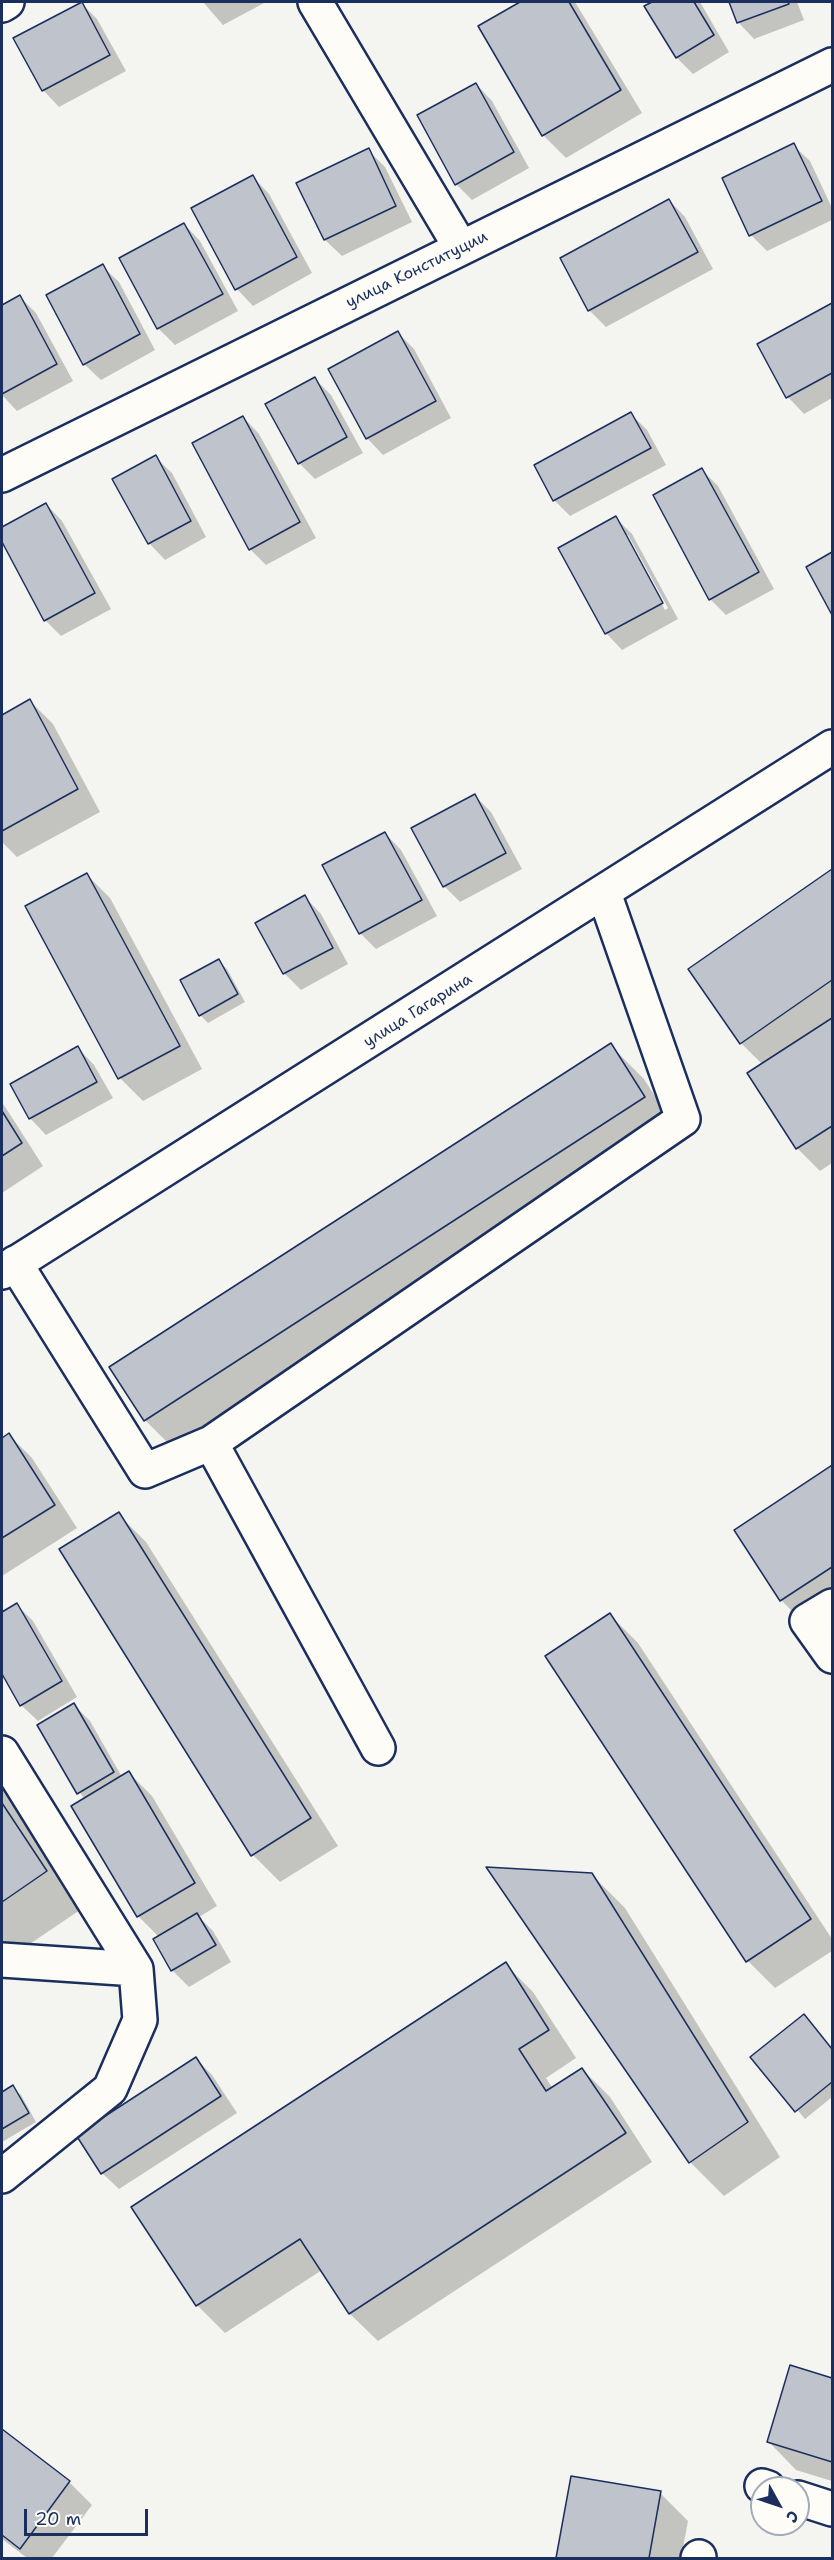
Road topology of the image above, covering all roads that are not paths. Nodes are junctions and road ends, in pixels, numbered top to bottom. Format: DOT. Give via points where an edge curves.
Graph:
graph roads {
  1 [pos="7,2"];
  2 [pos="315,2"];
  3 [pos="2,5"];
  4 [pos="832,65"];
  5 [pos="461,248"];
  6 [pos="2,475"];
  7 [pos="832,747"];
  8 [pos="604,893"];
  9 [pos="8,1268"];
  10 [pos="211,1443"];
  11 [pos="832,1606"];
  12 [pos="832,1656"];
  13 [pos="378,1748"];
  14 [pos="2,1753"];
  15 [pos="2,1960"];
  16 [pos="136,1969"];
  17 [pos="2,2176"];
  18 [pos="810,2502"];
  19 [pos="832,2510"];
  1 -- 3 [label="street"];
  2 -- 5 [label="street"];
  4 -- 5 [label="street, улица Конституции"];
  5 -- 6 [label="street, улица Конституции"];
  7 -- 8 [label="street, улица Гагарина"];
  8 -- 9 [label="street, улица Гагарина"];
  8 -- 10 [label="street" via="683,1119"];
  9 -- 10 [label="street" via="145,1470"];
  10 -- 13 [label="street"];
  11 -- 12 [label="street" via="807,1621"];
  14 -- 16 [label="street"];
  15 -- 16 [label="street"];
  16 -- 17 [label="street" via="140,2020 110,2089"];
  18 -- 19 [label="street"];
}
